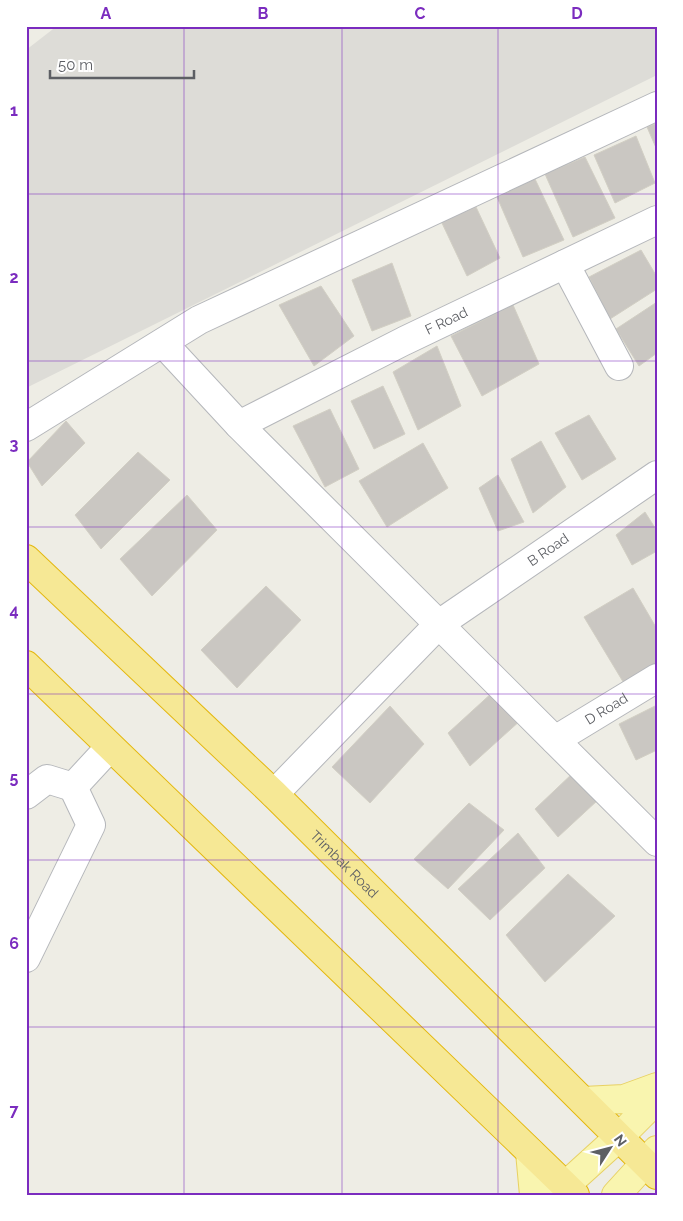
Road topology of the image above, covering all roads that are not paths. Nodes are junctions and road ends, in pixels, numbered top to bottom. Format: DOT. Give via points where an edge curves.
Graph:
graph roads {
  1 [pos="657,106"];
  2 [pos="657,220"];
  3 [pos="565,264"];
  4 [pos="162,342"];
  5 [pos="619,366"];
  6 [pos="239,425"];
  7 [pos="26,426"];
  8 [pos="657,474"];
  9 [pos="26,559"];
  10 [pos="439,624"];
  11 [pos="26,665"];
  12 [pos="657,678"];
  13 [pos="555,740"];
  14 [pos="110,747"];
  15 [pos="73,787"];
  16 [pos="274,794"];
  17 [pos="26,795"];
  18 [pos="657,842"];
  19 [pos="26,958"];
  20 [pos="657,1087"];
  21 [pos="657,1099"];
  22 [pos="583,1101"];
  23 [pos="619,1137"];
  24 [pos="530,1152"];
  25 [pos="653,1163"];
  26 [pos="566,1192"];
  27 [pos="534,1195"];
  28 [pos="616,1195"];
  1 -- 4 [label="street" via="199,320"];
  2 -- 3 [label="street, F Road"];
  3 -- 5 [label="street"];
  3 -- 6 [label="street, F Road"];
  4 -- 6 [label="street"];
  4 -- 7 [label="street"];
  6 -- 10 [label="street"];
  8 -- 10 [label="street, B Road"];
  9 -- 16 [label="highway, Trimbak Road"];
  10 -- 13 [label="street"];
  10 -- 16 [label="street, B Road"];
  11 -- 14 [label="highway"];
  12 -- 13 [label="street, D Road"];
  13 -- 18 [label="street"];
  14 -- 15 [label="street"];
  14 -- 24 [label="highway"];
  15 -- 17 [label="street" via="47,779"];
  15 -- 19 [label="street" via="91,825"];
  16 -- 22 [label="highway, Trimbak Road"];
  20 -- 22 [label="main road" via="624,1099"];
  21 -- 23 [label="main road"];
  22 -- 23 [label="highway, Trimbak Road"];
  23 -- 25 [label="highway, Trimbak Road"];
  23 -- 26 [label="main road"];
  24 -- 26 [label="highway"];
  24 -- 27 [label="main road"];
  25 -- 28 [label="main road"];
}
